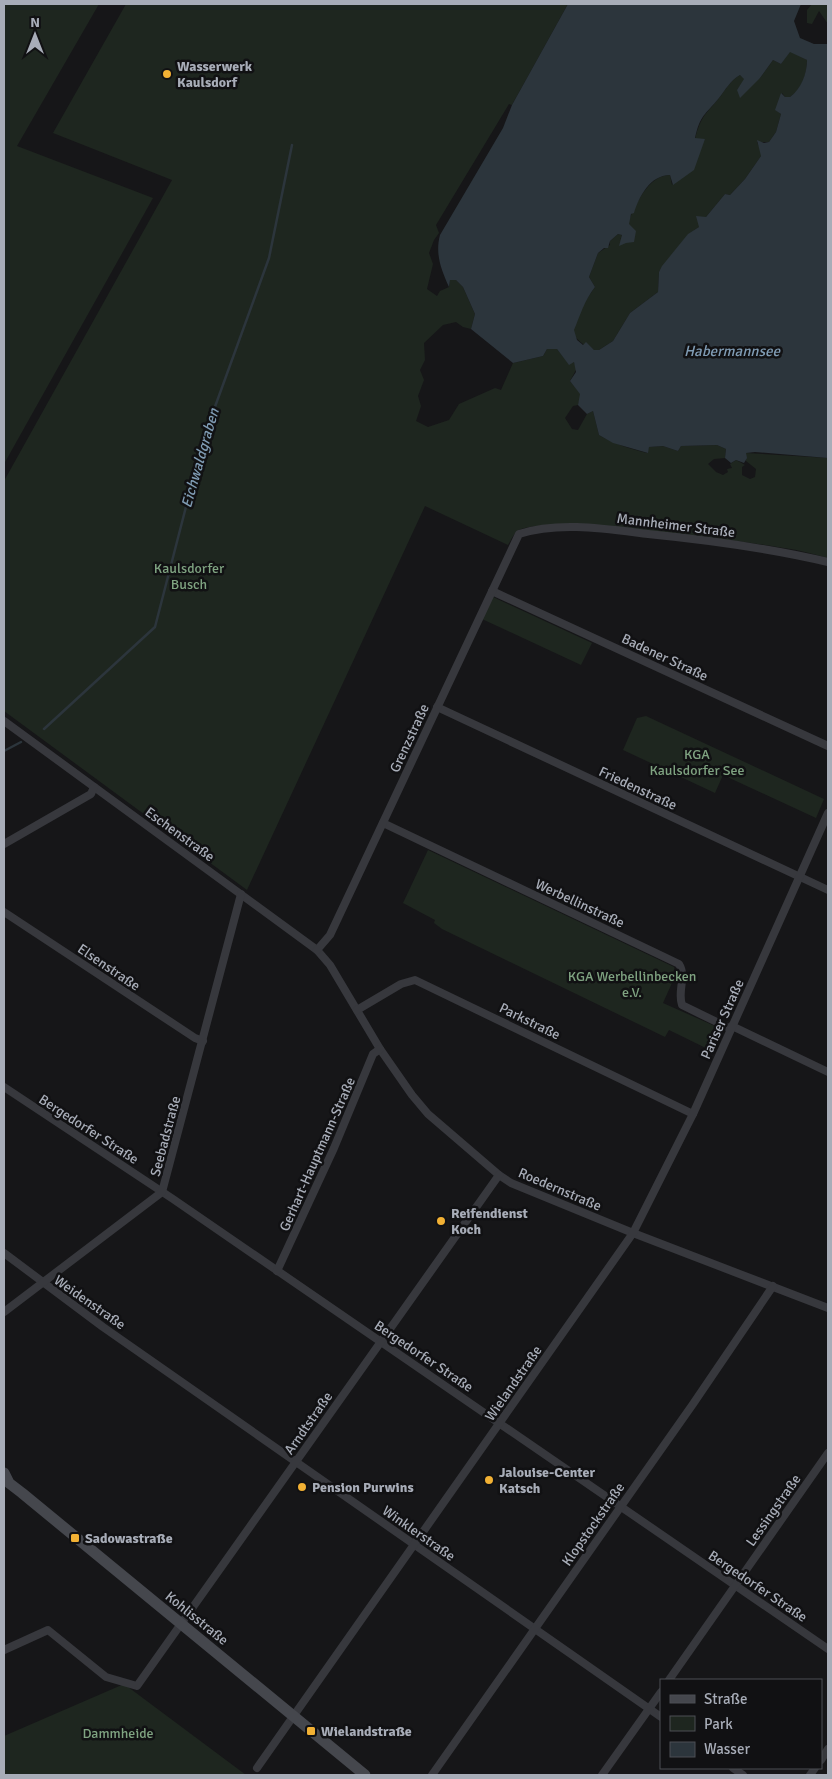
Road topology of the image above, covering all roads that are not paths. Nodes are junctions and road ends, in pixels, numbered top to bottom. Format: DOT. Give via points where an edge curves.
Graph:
graph roads {
  1 [pos="519,534"];
  2 [pos="828,562"];
  3 [pos="492,591"];
  4 [pos="437,707"];
  5 [pos="4,721"];
  6 [pos="828,746"];
  7 [pos="94,787"];
  8 [pos="828,813"];
  9 [pos="383,823"];
  10 [pos="4,844"];
  11 [pos="799,877"];
  12 [pos="828,890"];
  13 [pos="241,894"];
  14 [pos="4,912"];
  15 [pos="317,950"];
  16 [pos="335,973"];
  17 [pos="357,1010"];
  18 [pos="732,1028"];
  19 [pos="202,1041"];
  20 [pos="380,1049"];
  21 [pos="828,1072"];
  22 [pos="4,1087"];
  23 [pos="693,1114"];
  24 [pos="499,1175"];
  25 [pos="162,1192"];
  26 [pos="634,1233"];
  27 [pos="4,1253"];
  28 [pos="277,1270"];
  29 [pos="41,1282"];
  30 [pos="773,1286"];
  31 [pos="828,1308"];
  32 [pos="4,1312"];
  33 [pos="380,1342"];
  34 [pos="164,1368"];
  35 [pos="500,1423"];
  36 [pos="828,1453"];
  37 [pos="296,1461"];
  38 [pos="6,1481"];
  39 [pos="620,1507"];
  40 [pos="414,1545"];
  41 [pos="736,1586"];
  42 [pos="181,1625"];
  43 [pos="535,1628"];
  44 [pos="828,1649"];
  45 [pos="4,1650"];
  46 [pos="670,1679"];
  47 [pos="660,1693"];
  48 [pos="649,1709"];
  49 [pos="293,1716"];
  50 [pos="660,1716"];
  51 [pos="257,1768"];
  52 [pos="365,1775"];
  53 [pos="432,1775"];
  54 [pos="602,1775"];
  1 -- 2 [label="street, Mannheimer Straße" via="545,529 621,531 785,552"];
  1 -- 3 [label="street, Grenzstraße"];
  3 -- 4 [label="street, Grenzstraße"];
  3 -- 6 [label="street, Badener Straße"];
  4 -- 9 [label="street, Grenzstraße"];
  4 -- 11 [label="street, Friedenstraße"];
  5 -- 7 [label="street, Eschenstraße"];
  7 -- 10 [label="street" via="91,794"];
  7 -- 13 [label="street, Eschenstraße"];
  8 -- 11 [label="street, Pariser Straße"];
  9 -- 15 [label="street, Grenzstraße" via="330,934"];
  9 -- 18 [label="street, Werbellinstraße" via="679,964 683,975 679,997 682,1005"];
  11 -- 12 [label="street, Friedenstraße"];
  11 -- 18 [label="street, Pariser Straße"];
  13 -- 15 [label="street, Eschenstraße"];
  13 -- 19 [label="street, Seebadstraße"];
  14 -- 19 [label="street, Elsenstraße"];
  15 -- 16 [label="street, Eschenstraße"];
  16 -- 17 [label="street, Roedernstraße"];
  17 -- 20 [label="street, Roedernstraße"];
  17 -- 23 [label="street, Parkstraße" via="401,984 415,980"];
  18 -- 21 [label="street, Werbellinstraße"];
  18 -- 23 [label="street, Pariser Straße"];
  19 -- 25 [label="street, Seebadstraße"];
  20 -- 24 [label="street, Roedernstraße" via="428,1114"];
  20 -- 28 [label="street, Gerhart-Hauptmann-Straße" via="373,1054 334,1148"];
  22 -- 25 [label="street, Bergedorfer Straße"];
  23 -- 26 [label="street, Pariser Straße"];
  24 -- 26 [label="street, Roedernstraße"];
  24 -- 33 [label="street, Arndtstraße"];
  25 -- 28 [label="street, Bergedorfer Straße"];
  25 -- 29 [label="street, Seebadstraße"];
  26 -- 30 [label="street, Roedernstraße"];
  26 -- 35 [label="street, Wielandstraße"];
  27 -- 29 [label="street, Weidenstraße"];
  28 -- 33 [label="street, Bergedorfer Straße"];
  29 -- 32 [label="street, Seebadstraße"];
  29 -- 34 [label="street, Weidenstraße"];
  30 -- 31 [label="street, Roedernstraße"];
  30 -- 39 [label="street, Klopstockstraße"];
  33 -- 35 [label="street, Bergedorfer Straße"];
  33 -- 37 [label="street, Arndtstraße"];
  34 -- 37 [label="street, Winklerstraße"];
  35 -- 39 [label="street, Bergedorfer Straße"];
  35 -- 40 [label="street, Wielandstraße"];
  36 -- 41 [label="street, Lessingstraße"];
  37 -- 40 [label="street, Winklerstraße"];
  37 -- 42 [label="street, Arndtstraße"];
  38 -- 42 [label="street, Kohlisstraße"];
  39 -- 41 [label="street, Bergedorfer Straße"];
  39 -- 43 [label="street, Klopstockstraße"];
  40 -- 43 [label="street, Winklerstraße"];
  40 -- 49 [label="street, Wielandstraße"];
  41 -- 44 [label="street, Bergedorfer Straße"];
  41 -- 46 [label="street, Lessingstraße"];
  42 -- 45 [label="street, Arndtstraße" via="138,1686 106,1677 48,1630"];
  42 -- 49 [label="street, Kohlisstraße"];
  43 -- 48 [label="street, Winklerstraße"];
  43 -- 53 [label="street, Klopstockstraße"];
  47 -- 48 [label="street"];
  48 -- 50 [label="street, Winklerstraße"];
  48 -- 54 [label="street"];
  49 -- 51 [label="street, Wielandstraße"];
  49 -- 52 [label="street, Kohlisstraße"];
}
